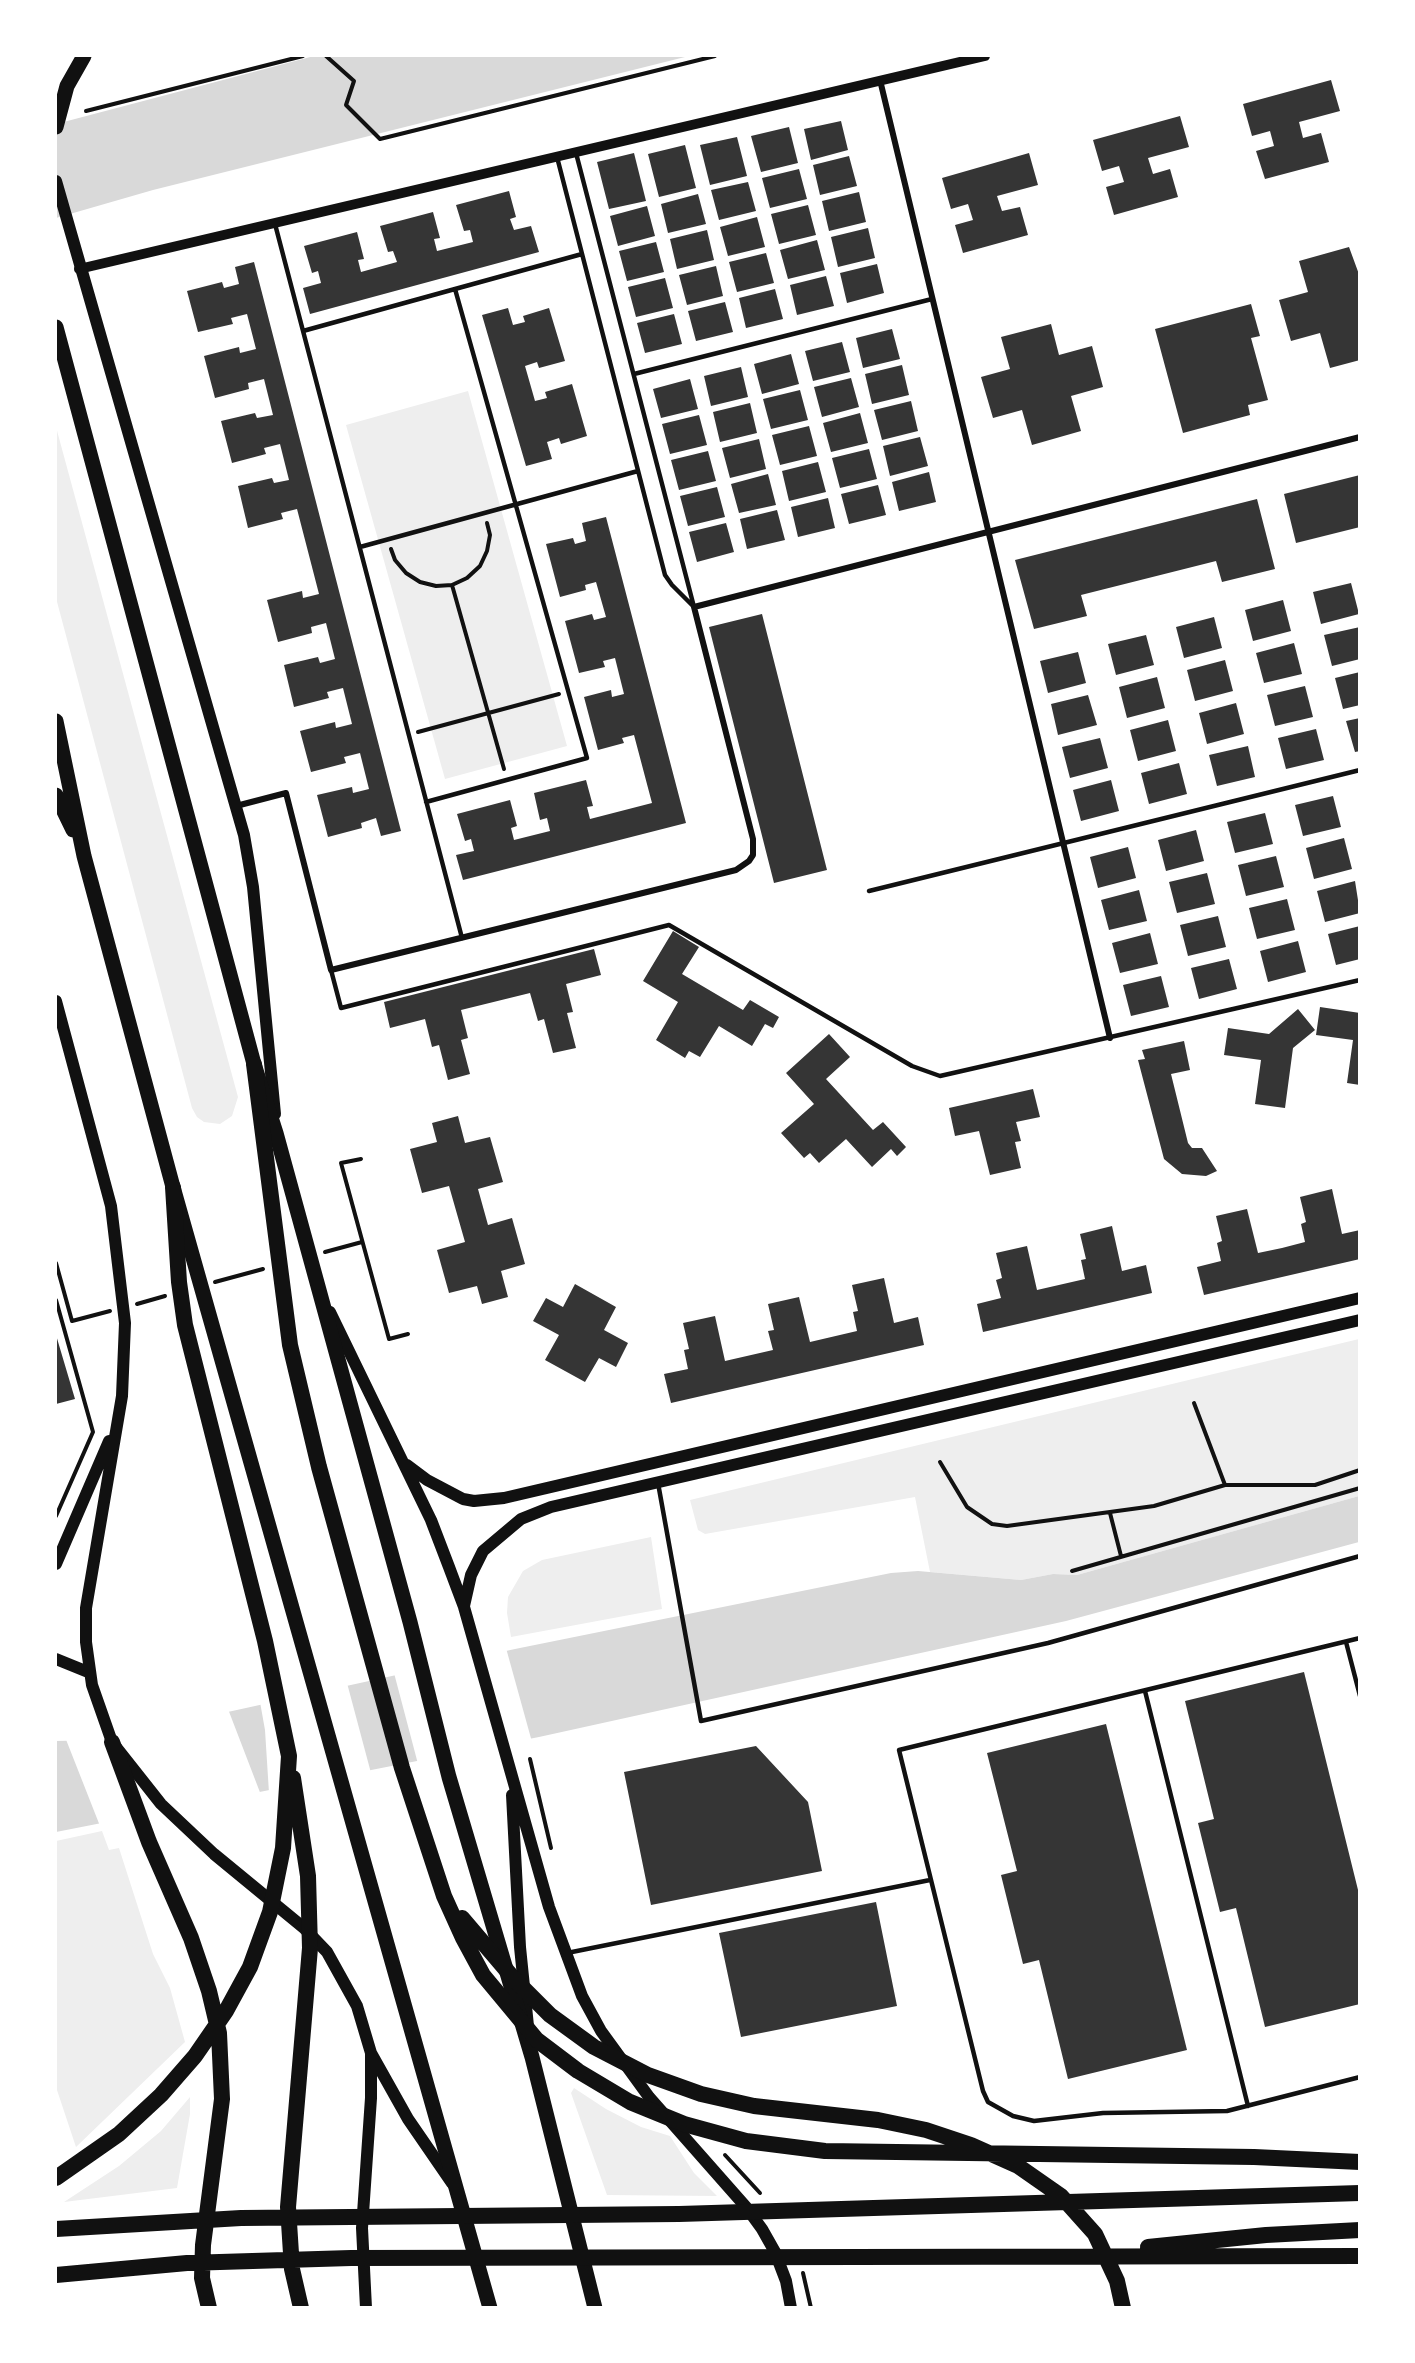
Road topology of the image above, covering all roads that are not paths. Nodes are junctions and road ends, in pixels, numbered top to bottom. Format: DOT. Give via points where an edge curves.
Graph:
graph roads {
  1 [pos="84,56"];
  2 [pos="985,56"];
  3 [pos="880,80"];
  4 [pos="56,127"];
  5 [pos="576,152"];
  6 [pos="557,157"];
  7 [pos="56,181"];
  8 [pos="275,223"];
  9 [pos="582,254"];
  10 [pos="80,269"];
  11 [pos="455,289"];
  12 [pos="932,299"];
  13 [pos="56,327"];
  14 [pos="303,331"];
  15 [pos="634,374"];
  16 [pos="1359,437"];
  17 [pos="638,471"];
  18 [pos="516,505"];
  19 [pos="988,531"];
  20 [pos="360,548"];
  21 [pos="694,607"];
  22 [pos="56,721"];
  23 [pos="1359,771"];
  24 [pos="56,795"];
  25 [pos="426,802"];
  26 [pos="236,806"];
  27 [pos="1063,843"];
  28 [pos="84,856"];
  29 [pos="869,891"];
  30 [pos="462,938"];
  31 [pos="331,970"];
  32 [pos="1359,980"];
  33 [pos="56,1001"];
  34 [pos="1110,1038"];
  35 [pos="254,1064"];
  36 [pos="276,1133"];
  37 [pos="173,1187"];
  38 [pos="318,1289"];
  39 [pos="1359,1298"];
  40 [pos="1359,1320"];
  41 [pos="117,1424"];
  42 [pos="404,1463"];
  43 [pos="591,1477"];
  44 [pos="657,1483"];
  45 [pos="596,1497"];
  46 [pos="1359,1556"];
  47 [pos="56,1564"];
  48 [pos="464,1608"];
  49 [pos="1359,1638"];
  50 [pos="1346,1642"];
  51 [pos="56,1659"];
  52 [pos="88,1672"];
  53 [pos="1144,1691"];
  54 [pos="1359,1696"];
  55 [pos="112,1742"];
  56 [pos="289,1756"];
  57 [pos="509,1770"];
  58 [pos="930,1881"];
  59 [pos="444,1896"];
  60 [pos="565,1954"];
  61 [pos="371,2053"];
  62 [pos="532,2057"];
  63 [pos="1359,2077"];
  64 [pos="1248,2106"];
  65 [pos="1359,2162"];
  66 [pos="56,2178"];
  67 [pos="1359,2193"];
  68 [pos="460,2195"];
  69 [pos="56,2229"];
  70 [pos="1359,2230"];
  71 [pos="1359,2256"];
  72 [pos="1055,2257"];
  73 [pos="56,2275"];
  74 [pos="209,2307"];
  75 [pos="301,2307"];
  76 [pos="366,2307"];
  77 [pos="490,2307"];
  78 [pos="595,2307"];
  79 [pos="791,2307"];
  80 [pos="1123,2307"];
  1 -- 4 [label="main road" via="67,86"];
  2 -- 3 [label="street"];
  3 -- 5 [label="street"];
  3 -- 12 [label="street"];
  5 -- 6 [label="street"];
  5 -- 15 [label="lane"];
  6 -- 8 [label="street"];
  6 -- 9 [label="lane"];
  7 -- 10 [label="main road"];
  8 -- 10 [label="street"];
  8 -- 14 [label="lane"];
  9 -- 11 [label="lane"];
  9 -- 17 [label="lane"];
  10 -- 26 [label="main road"];
  11 -- 14 [label="lane"];
  11 -- 18 [label="lane"];
  12 -- 15 [label="lane"];
  12 -- 19 [label="street"];
  13 -- 35 [label="main road"];
  14 -- 20 [label="lane"];
  15 -- 21 [label="lane"];
  16 -- 19 [label="street"];
  17 -- 18 [label="lane"];
  17 -- 21 [label="lane" via="665,575"];
  18 -- 20 [label="lane"];
  18 -- 25 [label="lane" via="587,758"];
  19 -- 21 [label="street"];
  19 -- 27 [label="street"];
  20 -- 25 [label="lane"];
  21 -- 30 [label="street" via="753,839 749,861 736,870"];
  22 -- 28 [label="main road"];
  23 -- 27 [label="lane"];
  24 -- 28 [label="main road"];
  25 -- 30 [label="lane"];
  26 -- 31 [label="street" via="286,793"];
  26 -- 36 [label="main road" via="253,887"];
  27 -- 29 [label="lane"];
  27 -- 34 [label="street"];
  28 -- 37 [label="main road"];
  30 -- 31 [label="street"];
  31 -- 34 [label="lane" via="341,1008 669,925 928,1073 954,1075"];
  32 -- 34 [label="lane"];
  33 -- 41 [label="main road" via="111,1206 122,1284 125,1361"];
  35 -- 36 [label="main road"];
  35 -- 59 [label="highway" via="290,1345 319,1467 402,1768"];
  36 -- 38 [label="main road"];
  37 -- 56 [label="highway" via="185,1325 265,1641"];
  37 -- 68 [label="main road"];
  38 -- 42 [label="main road"];
  38 -- 62 [label="main road" via="449,1777"];
  39 -- 43 [label="main road"];
  40 -- 44 [label="main road"];
  41 -- 47 [label="main road"];
  41 -- 52 [label="main road" via="86,1608"];
  42 -- 43 [label="main road" via="444,1490 474,1501 504,1498"];
  42 -- 48 [label="main road" via="431,1520"];
  43 -- 45 [label="main road" via="582,1489 586,1495"];
  44 -- 45 [label="main road"];
  44 -- 46 [label="lane" via="701,1721 1048,1643"];
  45 -- 48 [label="main road" via="551,1507 521,1519 501,1533 479,1558"];
  48 -- 57 [label="main road"];
  49 -- 50 [label="lane"];
  50 -- 53 [label="lane"];
  50 -- 54 [label="lane"];
  51 -- 52 [label="main road"];
  52 -- 55 [label="main road"];
  53 -- 58 [label="lane" via="899,1750"];
  53 -- 64 [label="lane"];
  55 -- 61 [label="main road" via="155,1797 190,1832 327,1952 357,2006"];
  55 -- 74 [label="highway" via="149,1842 191,1938 219,2033 222,2099 203,2245 202,2278"];
  56 -- 66 [label="highway" via="283,1848 270,1912 250,1967 226,2011 195,2056 161,2095 119,2134"];
  56 -- 75 [label="highway" via="308,1876 310,1948 288,2207 292,2269"];
  57 -- 60 [label="main road"];
  57 -- 62 [label="main road" via="520,1947"];
  58 -- 60 [label="lane"];
  58 -- 64 [label="lane" via="988,2102 1013,2116 1034,2121 1103,2113 1227,2111"];
  59 -- 65 [label="highway" via="483,1975 537,2040 578,2072 630,2102 684,2124 746,2140 825,2151"];
  59 -- 80 [label="highway" via="491,1954 550,2015 594,2047 648,2075 701,2094 754,2106 878,2120 927,2130 1018,2166 1061,2196 1095,2234 1117,2281"];
  60 -- 79 [label="main road" via="582,1996 627,2069 762,2229 786,2281"];
  61 -- 68 [label="main road" via="408,2119"];
  61 -- 76 [label="main road" via="362,2228"];
  62 -- 78 [label="main road"];
  63 -- 64 [label="lane"];
  67 -- 69 [label="highway" via="679,2214 252,2218"];
  68 -- 77 [label="main road"];
  70 -- 72 [label="highway" via="1266,2235"];
  71 -- 72 [label="highway"];
  72 -- 73 [label="highway" via="351,2258 187,2264"];
}
